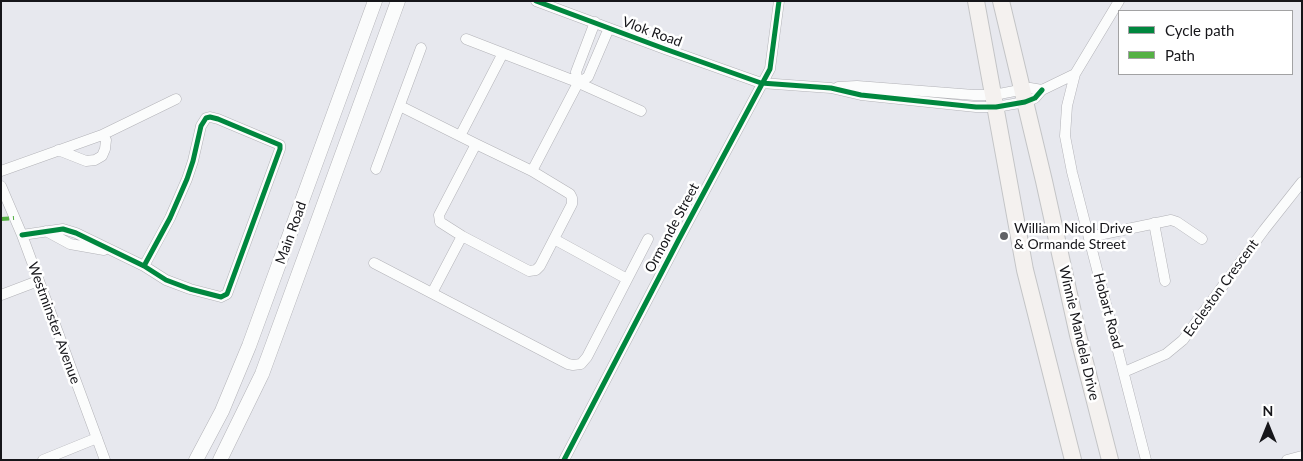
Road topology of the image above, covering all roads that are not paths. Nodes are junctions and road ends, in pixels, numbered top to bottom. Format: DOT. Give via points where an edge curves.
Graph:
graph roads {
  1 [pos="375,1"];
  2 [pos="398,1"];
  3 [pos="536,1"];
  4 [pos="779,1"];
  5 [pos="976,1"];
  6 [pos="1001,1"];
  7 [pos="1120,1"];
  8 [pos="595,22"];
  9 [pos="609,28"];
  10 [pos="466,39"];
  11 [pos="421,48"];
  12 [pos="503,53"];
  13 [pos="1075,74"];
  14 [pos="761,82"];
  15 [pos="578,83"];
  16 [pos="1023,96"];
  17 [pos="176,99"];
  18 [pos="995,101"];
  19 [pos="400,106"];
  20 [pos="640,111"];
  21 [pos="102,135"];
  22 [pos="460,136"];
  23 [pos="476,144"];
  24 [pos="58,150"];
  25 [pos="376,169"];
  26 [pos="1,171"];
  27 [pos="532,171"];
  28 [pos="1302,182"];
  29 [pos="1,186"];
  30 [pos="1154,223"];
  31 [pos="22,235"];
  32 [pos="462,236"];
  33 [pos="1089,237"];
  34 [pos="554,239"];
  35 [pos="648,239"];
  36 [pos="1202,239"];
  37 [pos="374,264"];
  38 [pos="144,266"];
  39 [pos="627,279"];
  40 [pos="38,281"];
  41 [pos="1165,282"];
  42 [pos="432,293"];
  43 [pos="1,295"];
  44 [pos="1124,372"];
  45 [pos="97,438"];
  46 [pos="1302,456"];
  47 [pos="43,460"];
  48 [pos="105,460"];
  49 [pos="196,460"];
  50 [pos="220,460"];
  51 [pos="564,460"];
  52 [pos="1073,460"];
  53 [pos="1110,460"];
  54 [pos="1146,460"];
  55 [pos="1287,460"];
  1 -- 49 [label="main road, Main Road" via="249,346 222,411"];
  2 -- 50 [label="main road, Main Road" via="262,374"];
  3 -- 8 [label="street, Vlok Road"];
  4 -- 14 [label="street, Ormonde Street" via="771,65"];
  5 -- 18 [label="main road"];
  6 -- 16 [label="main road, Winnie Mandela Drive"];
  7 -- 13 [label="street, Hobart Road"];
  8 -- 9 [label="street, Vlok Road"];
  8 -- 15 [label="street" via="576,72"];
  9 -- 14 [label="street, Vlok Road"];
  9 -- 15 [label="street" via="588,77"];
  10 -- 12 [label="street"];
  11 -- 19 [label="street"];
  12 -- 15 [label="street"];
  12 -- 22 [label="street"];
  13 -- 16 [label="street" via="1042,90 1035,98"];
  13 -- 33 [label="street, Hobart Road" via="1066,136"];
  14 -- 18 [label="street, Vlok Road" via="831,88 940,105"];
  14 -- 51 [label="street, Ormonde Street"];
  15 -- 20 [label="street"];
  15 -- 27 [label="street"];
  16 -- 18 [label="street"];
  16 -- 53 [label="main road, Winnie Mandela Drive"];
  17 -- 21 [label="street"];
  18 -- 52 [label="main road" via="1025,270"];
  19 -- 22 [label="street"];
  19 -- 25 [label="street"];
  21 -- 24 [label="street"];
  21 -- 24 [label="street" via="106,149 95,160"];
  22 -- 23 [label="street"];
  23 -- 27 [label="street"];
  23 -- 32 [label="street" via="439,215 441,224"];
  24 -- 26 [label="street"];
  27 -- 34 [label="street" via="572,196 572,204"];
  28 -- 44 [label="street, Eccleston Crescent" via="1183,340 1166,354"];
  29 -- 31 [label="street, Westminster Avenue"];
  30 -- 33 [label="street"];
  30 -- 36 [label="street" via="1174,220"];
  30 -- 41 [label="street"];
  31 -- 38 [label="street" via="46,231 70,244 110,251"];
  31 -- 40 [label="street, Westminster Avenue"];
  32 -- 34 [label="street" via="531,271 540,266"];
  32 -- 42 [label="street"];
  33 -- 44 [label="street, Hobart Road"];
  34 -- 39 [label="street"];
  35 -- 39 [label="street"];
  37 -- 42 [label="street"];
  38 -- 38 [label="street" via="187,178 206,118 218,119 280,145 225,296 216,297 173,283"];
  39 -- 42 [label="street" via="587,357 581,364 573,365"];
  40 -- 43 [label="street"];
  40 -- 45 [label="street, Westminster Avenue"];
  44 -- 54 [label="street, Hobart Road"];
  45 -- 47 [label="street"];
  45 -- 48 [label="street, Westminster Avenue"];
  46 -- 55 [label="street"];
}
